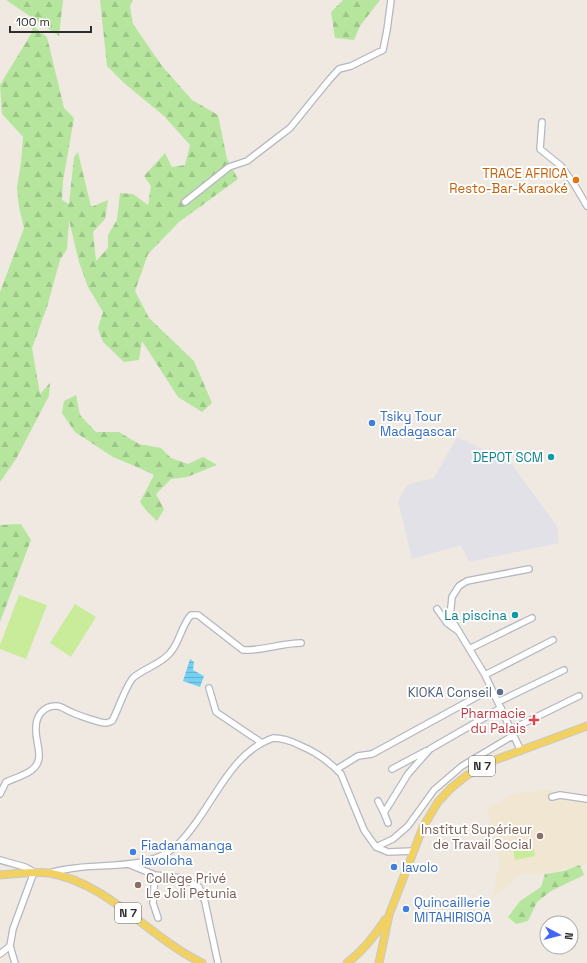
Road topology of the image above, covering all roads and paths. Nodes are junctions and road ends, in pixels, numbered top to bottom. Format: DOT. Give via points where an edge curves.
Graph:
graph roads {
  1 [pos="391,0"];
  2 [pos="542,122"];
  3 [pos="185,202"];
  4 [pos="587,206"];
  5 [pos="529,569"];
  6 [pos="437,609"];
  7 [pos="532,618"];
  8 [pos="460,633"];
  9 [pos="553,640"];
  10 [pos="301,643"];
  11 [pos="469,649"];
  12 [pos="564,670"];
  13 [pos="484,675"];
  14 [pos="209,688"];
  15 [pos="492,689"];
  16 [pos="579,696"];
  17 [pos="498,702"];
  18 [pos="501,708"];
  19 [pos="587,726"];
  20 [pos="512,729"];
  21 [pos="514,735"];
  22 [pos="262,743"];
  23 [pos="430,749"];
  24 [pos="521,751"];
  25 [pos="337,769"];
  26 [pos="392,769"];
  27 [pos="0,794"];
  28 [pos="552,797"];
  29 [pos="587,799"];
  30 [pos="378,801"];
  31 [pos="384,813"];
  32 [pos="388,823"];
  33 [pos="376,847"];
  34 [pos="413,851"];
  35 [pos="0,860"];
  36 [pos="127,864"];
  37 [pos="34,872"];
  38 [pos="48,873"];
  39 [pos="0,875"];
  40 [pos="155,875"];
  41 [pos="389,915"];
  42 [pos="158,918"];
  43 [pos="10,946"];
  44 [pos="0,954"];
  45 [pos="15,963"];
  46 [pos="202,963"];
  47 [pos="218,963"];
  48 [pos="347,963"];
  49 [pos="378,963"];
  1 -- 3 [label="street" via="383,50 351,66 339,69 290,128 247,161 230,167"];
  2 -- 4 [label="street" via="540,149 561,166"];
  5 -- 8 [label="street" via="467,581 459,586 452,597 450,617"];
  6 -- 8 [label="street" via="447,624"];
  7 -- 11 [label="street"];
  8 -- 11 [label="street"];
  9 -- 13 [label="street"];
  10 -- 27 [label="street" via="243,650 198,615 191,615 170,653 133,678 112,721 106,723 58,706 50,706 43,710 36,722 38,763 34,770 6,782"];
  11 -- 13 [label="street"];
  12 -- 17 [label="street"];
  13 -- 15 [label="street"];
  14 -- 22 [label="street" via="216,712"];
  15 -- 17 [label="street"];
  15 -- 25 [label="street" via="372,754 358,756"];
  16 -- 20 [label="street"];
  17 -- 18 [label="street"];
  18 -- 20 [label="street"];
  18 -- 23 [label="street"];
  19 -- 24 [label="main road, N 7"];
  20 -- 21 [label="street"];
  21 -- 24 [label="street"];
  21 -- 33 [label="street" via="462,766 434,790 408,826 393,839"];
  22 -- 25 [label="street" via="272,738 295,743 309,749"];
  22 -- 36 [label="street" via="240,760 185,837 171,851 154,859"];
  23 -- 26 [label="street"];
  23 -- 31 [label="street" via="408,774"];
  24 -- 34 [label="main road, N 7" via="487,764 451,788 429,815"];
  25 -- 33 [label="street" via="364,830"];
  28 -- 29 [label="street"];
  30 -- 31 [label="street"];
  31 -- 32 [label="street"];
  33 -- 34 [label="street" via="388,852"];
  34 -- 41 [label="main road, N 7"];
  35 -- 37 [label="street"];
  36 -- 38 [label="street" via="69,868"];
  36 -- 40 [label="street"];
  37 -- 38 [label="main road, N 7"];
  37 -- 39 [label="main road, N 7"];
  37 -- 43 [label="street" via="13,929"];
  38 -- 46 [label="main road, N 7" via="77,882 109,899 169,944"];
  40 -- 42 [label="street" via="153,903"];
  40 -- 47 [label="street" via="182,878 200,887"];
  41 -- 48 [label="main road" via="375,936"];
  41 -- 49 [label="main road"];
  43 -- 44 [label="street"];
  43 -- 45 [label="street"];
}
